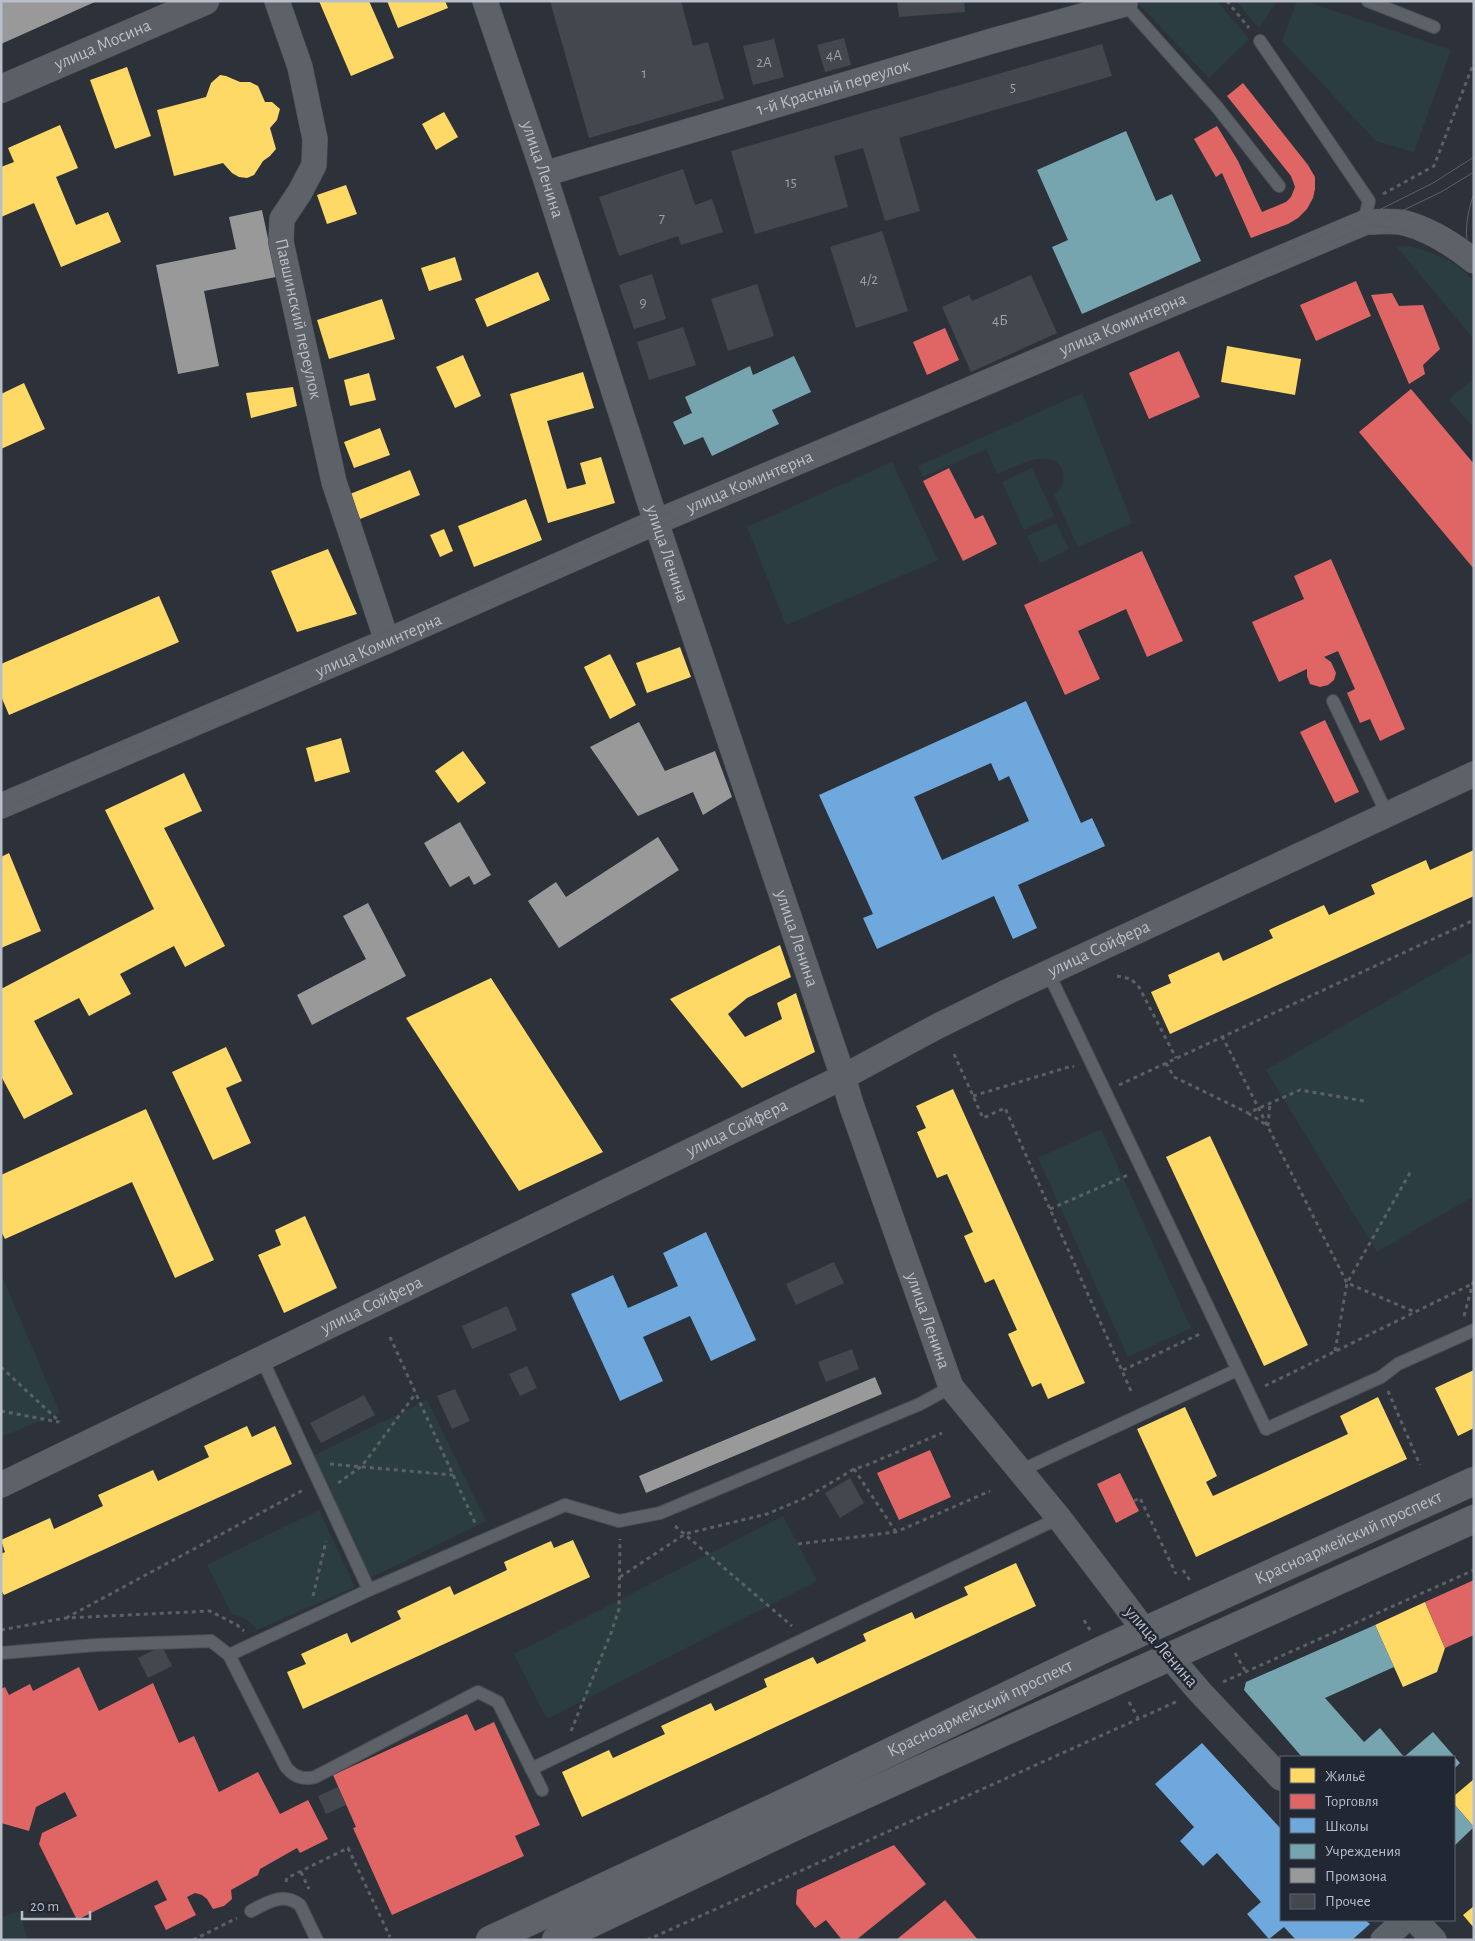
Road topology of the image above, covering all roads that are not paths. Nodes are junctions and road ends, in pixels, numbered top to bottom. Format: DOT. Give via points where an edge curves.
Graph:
graph roads {
  1 [pos="206,1"];
  2 [pos="277,1"];
  3 [pos="485,1"];
  4 [pos="1368,1"];
  5 [pos="1125,4"];
  6 [pos="1434,27"];
  7 [pos="1260,41"];
  8 [pos="1,88"];
  9 [pos="544,174"];
  10 [pos="1279,186"];
  11 [pos="1367,213"];
  12 [pos="1474,261"];
  13 [pos="656,522"];
  14 [pos="387,641"];
  15 [pos="1333,701"];
  16 [pos="1474,774"];
  17 [pos="1,806"];
  18 [pos="1387,814"];
  19 [pos="1048,972"];
  20 [pos="843,1077"];
  21 [pos="1474,1330"];
  22 [pos="262,1359"];
  23 [pos="1237,1370"];
  24 [pos="951,1387"];
  25 [pos="1020,1471"];
  26 [pos="1474,1482"];
  27 [pos="1,1485"];
  28 [pos="1059,1518"];
  29 [pos="1474,1520"];
  30 [pos="369,1590"];
  31 [pos="1145,1631"];
  32 [pos="1,1653"];
  33 [pos="229,1655"];
  34 [pos="1170,1658"];
  35 [pos="531,1768"];
  36 [pos="1280,1777"];
  37 [pos="542,1790"];
  38 [pos="251,1911"];
  39 [pos="1405,1921"];
  40 [pos="1416,1921"];
  41 [pos="317,1940"];
  42 [pos="490,1940"];
  43 [pos="556,1940"];
  44 [pos="1383,1940"];
  45 [pos="1434,1940"];
  1 -- 8 [label="main road, улица Мосина"];
  2 -- 14 [label="street, Павшинский переулок" via="300,67 315,139 314,164 282,219 281,242 334,482"];
  3 -- 9 [label="street, улица Ленина"];
  4 -- 6 [label="lane"];
  5 -- 9 [label="street, 1-й Красный переулок"];
  5 -- 10 [label="lane" via="1217,107"];
  7 -- 11 [label="lane"];
  9 -- 13 [label="street, улица Ленина"];
  11 -- 12 [label="street, улица Коминтерна" via="1420,228"];
  11 -- 13 [label="street, улица Коминтерна"];
  13 -- 14 [label="street, улица Коминтерна"];
  13 -- 20 [label="street, улица Ленина"];
  14 -- 17 [label="street, улица Коминтерна"];
  15 -- 18 [label="lane"];
  16 -- 18 [label="street, улица Сойфера"];
  18 -- 19 [label="street, улица Сойфера"];
  19 -- 20 [label="street, улица Сойфера"];
  19 -- 23 [label="lane"];
  20 -- 22 [label="street, улица Сойфера"];
  20 -- 24 [label="street, улица Ленина"];
  21 -- 23 [label="lane" via="1398,1364 1381,1377 1266,1428"];
  22 -- 27 [label="street, улица Сойфера"];
  22 -- 30 [label="lane"];
  23 -- 25 [label="lane"];
  24 -- 25 [label="street, улица Ленина"];
  24 -- 30 [label="lane" via="920,1404 660,1512 620,1521 565,1505"];
  25 -- 28 [label="street, улица Ленина"];
  26 -- 31 [label="main road, Красноармейский проспект"];
  28 -- 31 [label="street, улица Ленина"];
  28 -- 35 [label="lane"];
  29 -- 34 [label="main road, Красноармейский проспект"];
  30 -- 33 [label="lane"];
  31 -- 34 [label="main road, улица Ленина"];
  31 -- 42 [label="main road, Красноармейский проспект"];
  32 -- 33 [label="lane" via="211,1641"];
  33 -- 35 [label="lane" via="286,1767 302,1779 316,1777 478,1692 498,1702"];
  34 -- 36 [label="street, улица Ленина"];
  34 -- 43 [label="main road, Красноармейский проспект" via="798,1825"];
  35 -- 37 [label="lane"];
  38 -- 41 [label="lane" via="283,1898 300,1905"];
  39 -- 44 [label="street"];
  40 -- 45 [label="street"];
}
